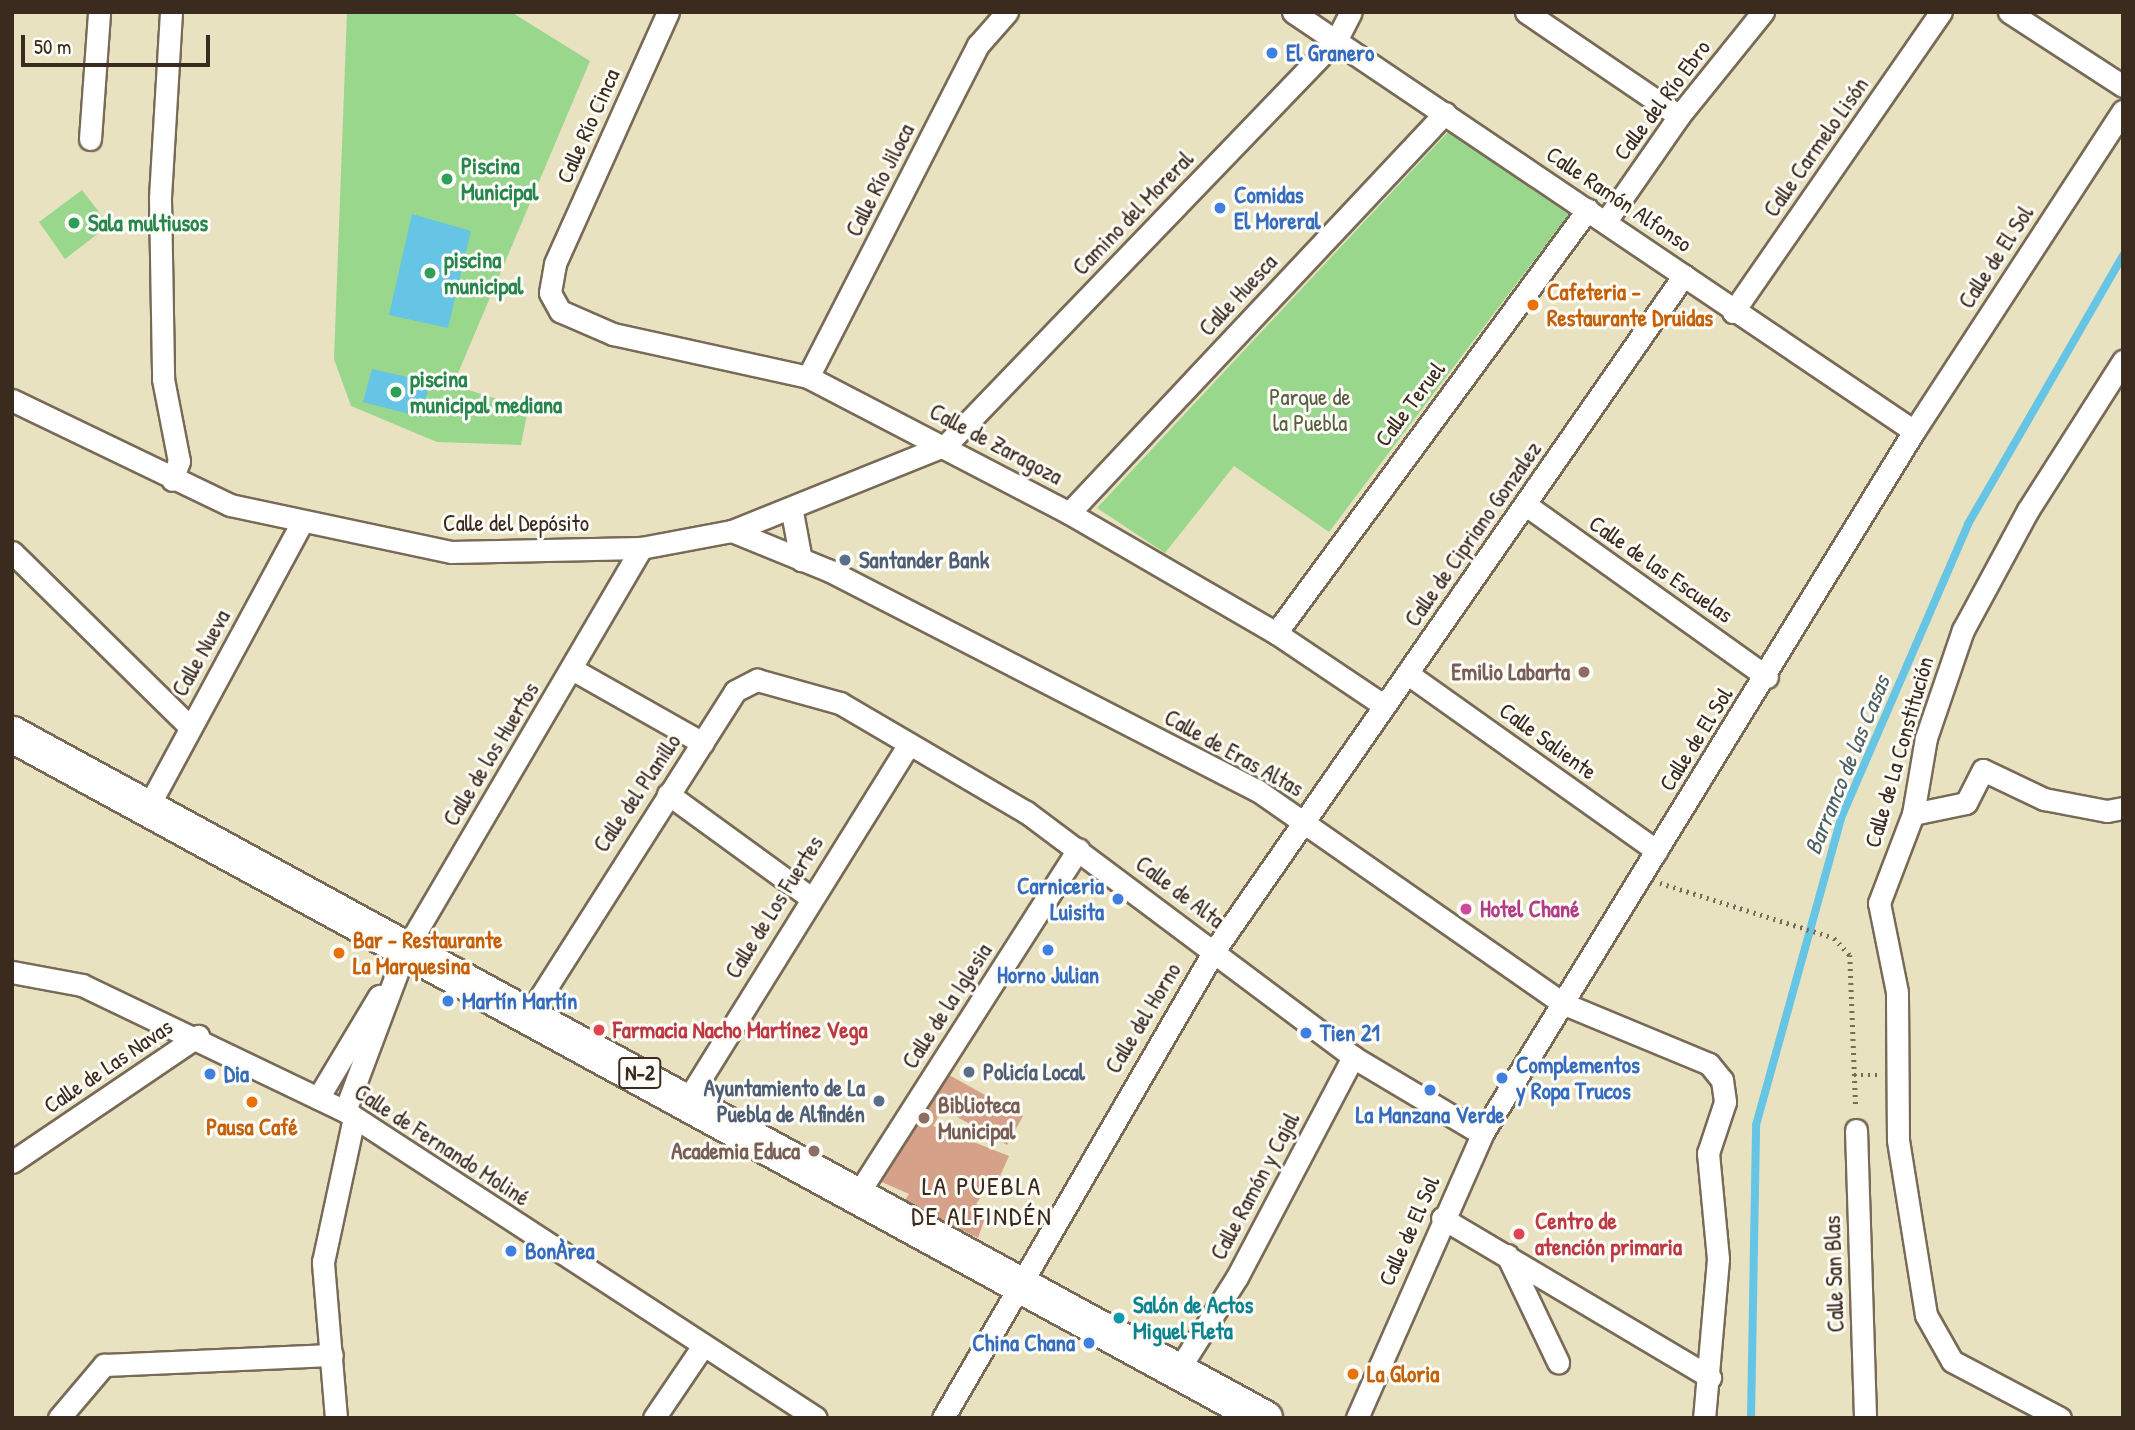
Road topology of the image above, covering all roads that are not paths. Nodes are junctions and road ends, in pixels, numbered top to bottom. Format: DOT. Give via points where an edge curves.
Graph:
graph roads {
  1 [pos="99,12"];
  2 [pos="172,12"];
  3 [pos="668,12"];
  4 [pos="1007,12"];
  5 [pos="1293,12"];
  6 [pos="1352,12"];
  7 [pos="1526,12"];
  8 [pos="1763,12"];
  9 [pos="1941,12"];
  10 [pos="2008,12"];
  11 [pos="1337,39"];
  12 [pos="2123,86"];
  13 [pos="2123,111"];
  14 [pos="1445,113"];
  15 [pos="1679,116"];
  16 [pos="90,139"];
  17 [pos="1588,208"];
  18 [pos="1606,221"];
  19 [pos="1684,275"];
  20 [pos="553,303"];
  21 [pos="1733,312"];
  22 [pos="2123,361"];
  23 [pos="808,377"];
  24 [pos="12,400"];
  25 [pos="1914,431"];
  26 [pos="946,445"];
  27 [pos="172,480"];
  28 [pos="1526,505"];
  29 [pos="792,512"];
  30 [pos="1069,513"];
  31 [pos="301,524"];
  32 [pos="732,531"];
  33 [pos="641,548"];
  34 [pos="12,552"];
  35 [pos="801,560"];
  36 [pos="1276,633"];
  37 [pos="572,669"];
  38 [pos="1408,674"];
  39 [pos="1767,677"];
  40 [pos="840,703"];
  41 [pos="1383,705"];
  42 [pos="190,727"];
  43 [pos="12,734"];
  44 [pos="703,743"];
  45 [pos="908,746"];
  46 [pos="668,794"];
  47 [pos="148,807"];
  48 [pos="2123,808"];
  49 [pos="1913,814"];
  50 [pos="1304,822"];
  51 [pos="1079,849"];
  52 [pos="1657,851"];
  53 [pos="811,898"];
  54 [pos="406,949"];
  55 [pos="1214,951"];
  56 [pos="12,972"];
  57 [pos="388,988"];
  58 [pos="1562,1003"];
  59 [pos="522,1010"];
  60 [pos="198,1036"];
  61 [pos="1353,1057"];
  62 [pos="318,1098"];
  63 [pos="688,1099"];
  64 [pos="349,1114"];
  65 [pos="1856,1130"];
  66 [pos="1482,1134"];
  67 [pos="12,1162"];
  68 [pos="859,1192"];
  69 [pos="1442,1218"];
  70 [pos="1507,1255"];
  71 [pos="1021,1286"];
  72 [pos="702,1347"];
  73 [pos="332,1355"];
  74 [pos="1558,1362"];
  75 [pos="1177,1372"];
  76 [pos="1710,1377"];
  77 [pos="59,1418"];
  78 [pos="336,1418"];
  79 [pos="654,1418"];
  80 [pos="816,1418"];
  81 [pos="943,1418"];
  82 [pos="1264,1418"];
  83 [pos="1357,1418"];
  84 [pos="1704,1418"];
  85 [pos="1865,1418"];
  86 [pos="2060,1418"];
  1 -- 16 [label="street"];
  2 -- 27 [label="street" via="160,199 163,379 179,461"];
  3 -- 20 [label="street, Calle Río Cinca" via="555,264"];
  4 -- 23 [label="street, Calle Río Jiloca" via="978,46"];
  5 -- 11 [label="street, Calle Ramón Alfonso"];
  6 -- 11 [label="street, Camino del Moreral"];
  7 -- 15 [label="street"];
  8 -- 15 [label="street, Calle del Río Ebro"];
  9 -- 21 [label="street, Calle Carmelo Lisón"];
  10 -- 12 [label="street"];
  11 -- 14 [label="street, Calle Ramón Alfonso"];
  11 -- 26 [label="street, Camino del Moreral"];
  13 -- 25 [label="street, Calle de El Sol"];
  14 -- 17 [label="street, Calle Ramón Alfonso"];
  14 -- 30 [label="street, Calle Huesca"];
  15 -- 18 [label="street, Calle del Río Ebro"];
  17 -- 18 [label="street, Calle Ramón Alfonso"];
  17 -- 36 [label="street, Calle Teruel"];
  18 -- 19 [label="street, Calle Ramón Alfonso"];
  19 -- 21 [label="street, Calle Ramón Alfonso"];
  19 -- 28 [label="street, Calle de Cipriano Gonzalez"];
  20 -- 23 [label="street, Calle de Zaragoza" via="573,319 613,334"];
  21 -- 25 [label="street, Calle Ramón Alfonso"];
  22 -- 49 [label="street, Calle de La Constitución" via="2028,510 1963,629 1926,737"];
  23 -- 26 [label="street, Calle de Zaragoza"];
  24 -- 27 [label="street, Calle del Depósito"];
  25 -- 39 [label="street, Calle de El Sol"];
  26 -- 29 [label="street, Calle del Depósito"];
  26 -- 30 [label="street, Calle de Zaragoza"];
  27 -- 31 [label="street, Calle del Depósito"];
  28 -- 38 [label="street, Calle de Cipriano Gonzalez"];
  28 -- 39 [label="street, Calle de las Escuelas"];
  29 -- 32 [label="street, Calle del Depósito"];
  29 -- 35 [label="street"];
  30 -- 36 [label="street, Calle de Zaragoza"];
  31 -- 33 [label="street, Calle del Depósito" via="451,552"];
  31 -- 42 [label="street, Calle Nueva"];
  32 -- 33 [label="street, Calle del Depósito"];
  32 -- 35 [label="street, Calle de Eras Altas"];
  33 -- 37 [label="street, Calle de los Huertos"];
  34 -- 42 [label="street"];
  35 -- 50 [label="street, Calle de Eras Altas" via="1256,790"];
  36 -- 41 [label="street, Calle de Zaragoza"];
  37 -- 44 [label="street"];
  37 -- 54 [label="street, Calle de los Huertos"];
  38 -- 41 [label="street, Calle de Cipriano Gonzalez"];
  38 -- 52 [label="street, Calle Saliente"];
  39 -- 52 [label="street, Calle de El Sol"];
  40 -- 44 [label="street, Calle del Planillo" via="757,680 734,691"];
  40 -- 45 [label="street, Calle de Alta"];
  41 -- 50 [label="street, Calle de Cipriano Gonzalez"];
  42 -- 47 [label="street, Calle Nueva"];
  43 -- 47 [label="highway, N-2"];
  44 -- 46 [label="street, Calle del Planillo"];
  45 -- 51 [label="street, Calle de Alta"];
  45 -- 53 [label="street, Calle de Los Fuertes"];
  46 -- 53 [label="street"];
  46 -- 59 [label="street, Calle del Planillo" via="533,1010"];
  47 -- 54 [label="highway, N-2"];
  48 -- 49 [label="street" via="2044,799 1983,770 1966,803"];
  49 -- 86 [label="street, Calle de La Constitución" via="1878,904 1897,992 1898,1140 1926,1315 1952,1361"];
  50 -- 55 [label="street, Calle del Horno"];
  50 -- 58 [label="street, Calle de Eras Altas"];
  51 -- 55 [label="street, Calle de Alta"];
  51 -- 68 [label="street, Calle de la Iglesia"];
  52 -- 58 [label="street, Calle de El Sol"];
  53 -- 63 [label="street, Calle de Los Fuertes"];
  54 -- 57 [label="street, Calle de los Huertos"];
  54 -- 59 [label="highway, N-2"];
  55 -- 61 [label="street, Calle de Alta"];
  55 -- 71 [label="street, Calle del Horno" via="1028,1263"];
  56 -- 60 [label="street, Calle de Fernando Moliné" via="82,985"];
  57 -- 62 [label="street, Calle de los Huertos" via="363,1015"];
  57 -- 64 [label="street, Calle de los Huertos"];
  58 -- 66 [label="street, Calle de El Sol"];
  58 -- 76 [label="street, Calle de Eras Altas" via="1709,1064 1723,1080 1725,1102 1708,1153 1718,1259"];
  59 -- 63 [label="highway, N-2"];
  60 -- 62 [label="street, Calle de Fernando Moliné"];
  60 -- 67 [label="street, Calle de Las Navas"];
  61 -- 66 [label="street, Calle de Alta"];
  61 -- 75 [label="street, Calle Ramón y Cajal" via="1237,1277"];
  62 -- 64 [label="street, Calle de Fernando Moliné"];
  63 -- 68 [label="highway, N-2"];
  64 -- 72 [label="street, Calle de Fernando Moliné"];
  64 -- 73 [label="street, Calle de los Huertos" via="323,1262"];
  65 -- 85 [label="street, Calle San Blas"];
  66 -- 69 [label="street, Calle de El Sol"];
  68 -- 71 [label="highway, N-2"];
  69 -- 70 [label="street"];
  69 -- 83 [label="street, Calle de El Sol"];
  70 -- 74 [label="street"];
  70 -- 76 [label="street"];
  71 -- 75 [label="highway, N-2"];
  71 -- 81 [label="street, Calle del Horno"];
  72 -- 79 [label="street"];
  72 -- 80 [label="street, Calle de Fernando Moliné"];
  73 -- 77 [label="street" via="104,1365"];
  73 -- 78 [label="street, Calle de los Huertos"];
  75 -- 82 [label="highway, N-2"];
  76 -- 84 [label="street"];
}
